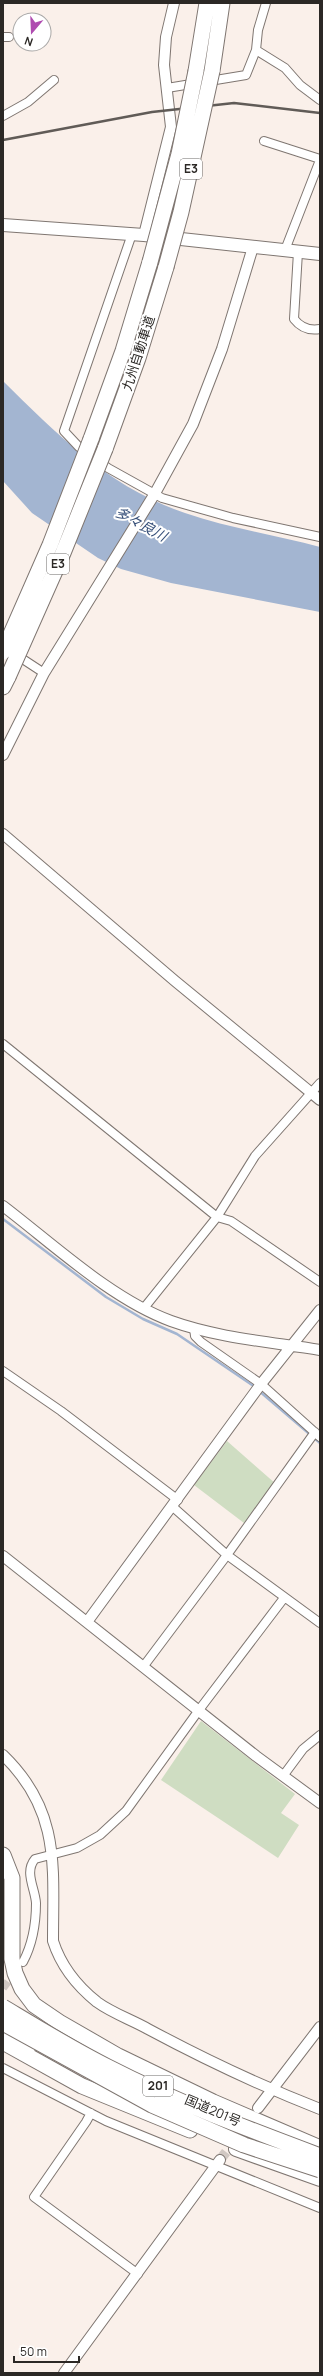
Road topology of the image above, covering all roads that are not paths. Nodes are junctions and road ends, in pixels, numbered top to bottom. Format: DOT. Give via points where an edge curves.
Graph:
graph roads {
  1 [pos="174,3"];
  2 [pos="207,3"];
  3 [pos="222,3"];
  4 [pos="266,3"];
  5 [pos="256,50"];
  6 [pos="54,80"];
  7 [pos="167,88"];
  8 [pos="320,100"];
  9 [pos="3,116"];
  10 [pos="264,141"];
  11 [pos="320,159"];
  12 [pos="3,225"];
  13 [pos="138,235"];
  14 [pos="253,247"];
  15 [pos="285,250"];
  16 [pos="298,252"];
  17 [pos="320,254"];
  18 [pos="320,329"];
  19 [pos="153,497"];
  20 [pos="320,537"];
  21 [pos="3,650"];
  22 [pos="44,673"];
  23 [pos="5,682"];
  24 [pos="3,754"];
  25 [pos="3,834"];
  26 [pos="3,1044"];
  27 [pos="320,1083"];
  28 [pos="310,1093"];
  29 [pos="320,1100"];
  30 [pos="3,1206"];
  31 [pos="217,1216"];
  32 [pos="320,1282"];
  33 [pos="144,1308"];
  34 [pos="320,1310"];
  35 [pos="194,1328"];
  36 [pos="291,1345"];
  37 [pos="320,1350"];
  38 [pos="3,1371"];
  39 [pos="261,1384"];
  40 [pos="317,1434"];
  41 [pos="176,1503"];
  42 [pos="227,1555"];
  43 [pos="3,1556"];
  44 [pos="284,1598"];
  45 [pos="87,1622"];
  46 [pos="320,1623"];
  47 [pos="143,1667"];
  48 [pos="199,1710"];
  49 [pos="320,1736"];
  50 [pos="3,1755"];
  51 [pos="283,1776"];
  52 [pos="320,1803"];
  53 [pos="3,1855"];
  54 [pos="53,1855"];
  55 [pos="23,1962"];
  56 [pos="3,2003"];
  57 [pos="3,2007"];
  58 [pos="3,2023"];
  59 [pos="320,2027"];
  60 [pos="3,2033"];
  61 [pos="3,2042"];
  62 [pos="3,2068"];
  63 [pos="273,2090"];
  64 [pos="258,2108"];
  65 [pos="320,2108"];
  66 [pos="90,2113"];
  67 [pos="190,2130"];
  68 [pos="320,2148"];
  69 [pos="320,2155"];
  70 [pos="218,2163"];
  71 [pos="320,2170"];
  72 [pos="320,2179"];
  73 [pos="320,2208"];
  74 [pos="138,2274"];
  75 [pos="64,2373"];
  1 -- 7 [label="street" via="164,51"];
  2 -- 21 [label="highway, 九州自動車道 / E3, bridge" via="177,162 123,351 50,545"];
  3 -- 23 [label="highway, 九州自動車道 / E3, bridge" via="212,71 183,205 138,358 63,553"];
  4 -- 5 [label="street" via="258,30"];
  5 -- 7 [label="street" via="246,75"];
  5 -- 8 [label="street" via="285,68 300,85"];
  6 -- 9 [label="street" via="28,102"];
  7 -- 13 [label="street" via="171,127"];
  10 -- 11 [label="street"];
  11 -- 15 [label="street"];
  12 -- 13 [label="main road"];
  13 -- 14 [label="main road"];
  13 -- 19 [label="street" via="117,283 64,431 79,447"];
  14 -- 15 [label="main road"];
  14 -- 19 [label="street" via="237,305 210,384 193,424"];
  15 -- 16 [label="main road"];
  16 -- 17 [label="main road"];
  16 -- 18 [label="street" via="294,320 300,326 312,330"];
  19 -- 20 [label="street"];
  19 -- 22 [label="street"];
  21 -- 22 [label="street"];
  22 -- 24 [label="street"];
  25 -- 28 [label="street"];
  26 -- 31 [label="street"];
  27 -- 28 [label="street"];
  28 -- 29 [label="street"];
  28 -- 31 [label="street" via="255,1156"];
  30 -- 33 [label="street" via="123,1297"];
  31 -- 32 [label="street" via="230,1221"];
  31 -- 33 [label="street"];
  33 -- 35 [label="street"];
  34 -- 36 [label="street"];
  35 -- 36 [label="street"];
  35 -- 39 [label="street" via="195,1336 200,1342"];
  36 -- 37 [label="street"];
  36 -- 39 [label="street"];
  38 -- 41 [label="street" via="61,1412"];
  39 -- 40 [label="street"];
  39 -- 41 [label="street"];
  40 -- 42 [label="street"];
  41 -- 42 [label="street"];
  41 -- 45 [label="street"];
  42 -- 44 [label="street"];
  42 -- 47 [label="street"];
  43 -- 45 [label="street"];
  44 -- 46 [label="street"];
  44 -- 48 [label="street"];
  45 -- 47 [label="street"];
  47 -- 48 [label="street"];
  48 -- 51 [label="street"];
  48 -- 54 [label="street" via="126,1811 100,1835 77,1848"];
  49 -- 51 [label="street" via="303,1749"];
  50 -- 54 [label="street" via="29,1786 45,1818"];
  51 -- 52 [label="street"];
  53 -- 68 [label="highway" via="12,1878 12,1959 22,1989 34,2006 118,2056 213,2102"];
  54 -- 55 [label="street" via="35,1859 31,1863 36,1903 31,1947"];
  54 -- 63 [label="street" via="53,1941 58,1954 78,1984 98,2002"];
  56 -- 69 [label="highway, 国道201号 / 201" via="95,2057 209,2110"];
  57 -- 69 [label="highway, bridge" via="109,2068 204,2111"];
  58 -- 71 [label="highway, bridge" via="152,2105 244,2145"];
  59 -- 63 [label="street"];
  60 -- 67 [label="highway, 国道201号 / 201" via="93,2084"];
  61 -- 67 [label="highway" via="82,2086"];
  62 -- 66 [label="street"];
  63 -- 64 [label="street"];
  63 -- 65 [label="street"];
  66 -- 70 [label="street"];
  66 -- 74 [label="street" via="34,2196"];
  67 -- 72 [label="highway, 国道201号 / 201" via="257,2158"];
  70 -- 73 [label="street"];
  70 -- 74 [label="street"];
  74 -- 75 [label="street"];
}
